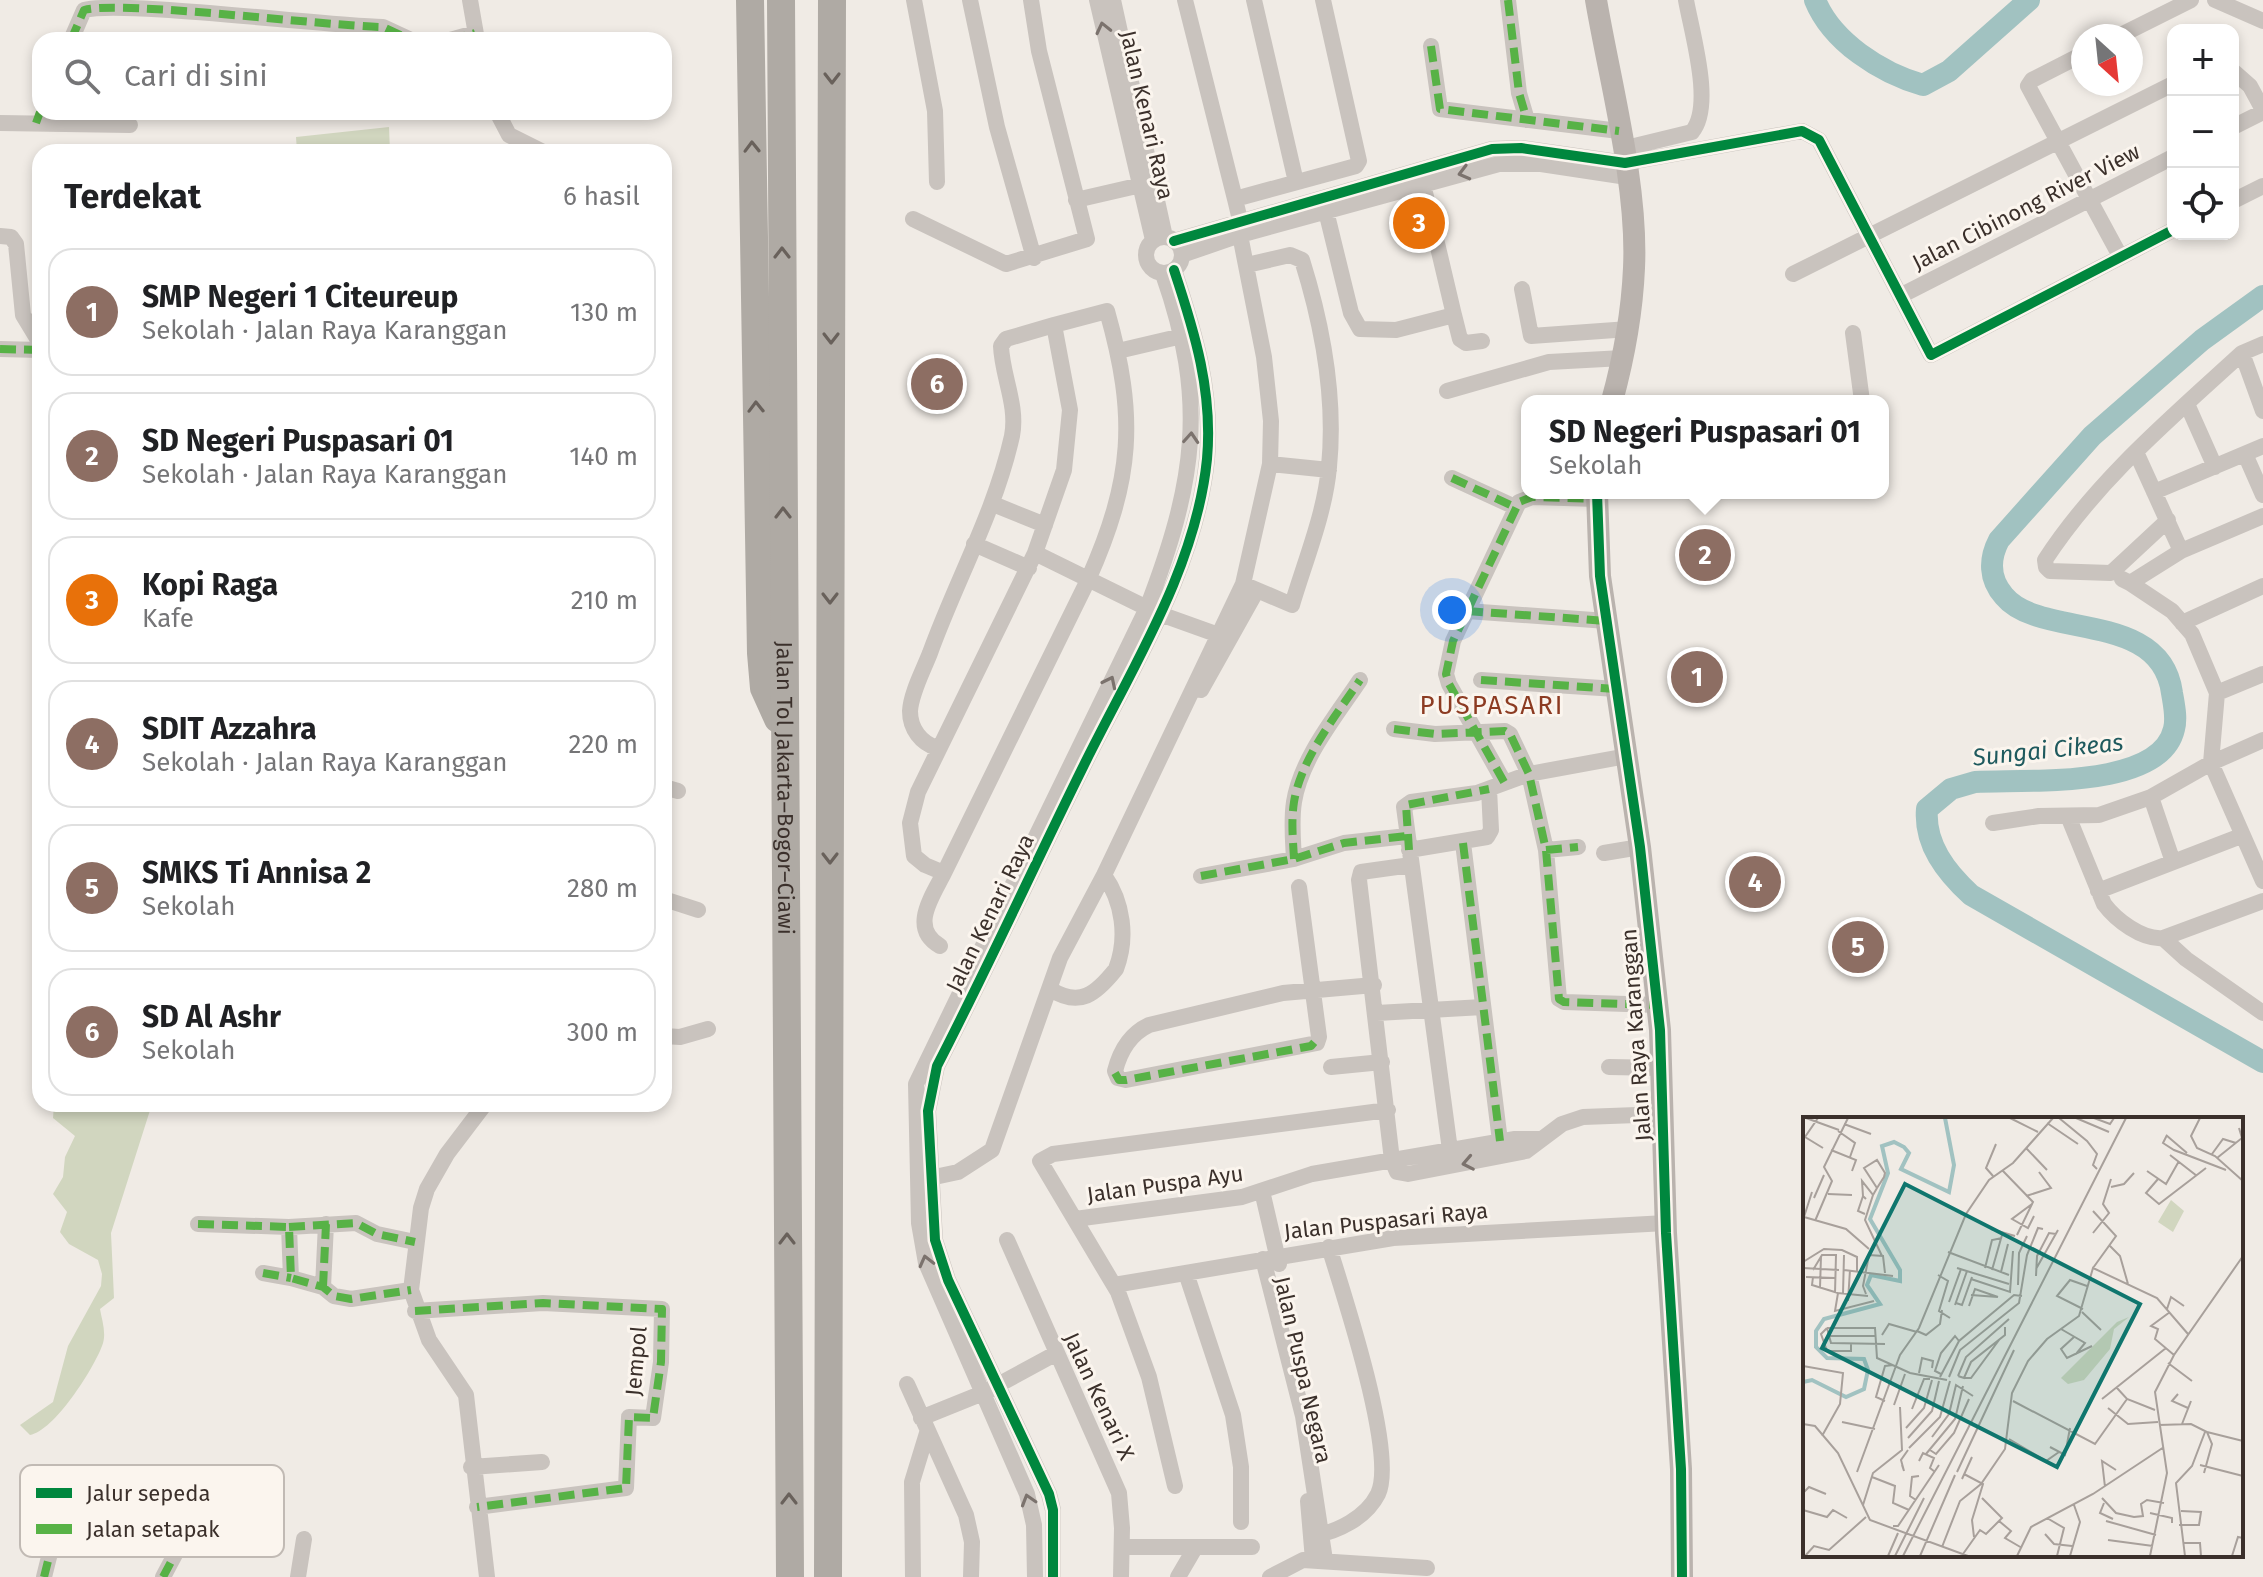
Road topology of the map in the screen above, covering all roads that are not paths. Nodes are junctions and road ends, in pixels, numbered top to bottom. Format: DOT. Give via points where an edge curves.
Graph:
graph roads {
  1 [pos="470,0"];
  2 [pos="750,0"];
  3 [pos="781,0"];
  4 [pos="832,0"];
  5 [pos="914,0"];
  6 [pos="970,0"];
  7 [pos="1031,0"];
  8 [pos="1097,0"];
  9 [pos="1113,0"];
  10 [pos="1185,0"];
  11 [pos="1254,0"];
  12 [pos="1323,0"];
  13 [pos="1508,0"];
  14 [pos="1596,0"];
  15 [pos="1686,0"];
  16 [pos="2191,0"];
  17 [pos="2215,0"];
  18 [pos="2263,21"];
  19 [pos="2143,24"];
  20 [pos="74,32"];
  21 [pos="394,32"];
  22 [pos="475,32"];
  23 [pos="1431,46"];
  24 [pos="2071,60"];
  25 [pos="2239,76"];
  26 [pos="2167,87"];
  27 [pos="2263,111"];
  28 [pos="32,118"];
  29 [pos="72,120"];
  30 [pos="501,120"];
  31 [pos="1527,120"];
  32 [pos="0,123"];
  33 [pos="2239,124"];
  34 [pos="130,125"];
  35 [pos="2056,141"];
  36 [pos="527,144"];
  37 [pos="1623,155"];
  38 [pos="2167,160"];
  39 [pos="937,182"];
  40 [pos="1296,182"];
  41 [pos="1423,184"];
  42 [pos="1141,185"];
  43 [pos="2263,186"];
  44 [pos="2239,198"];
  45 [pos="1235,199"];
  46 [pos="1076,200"];
  47 [pos="2089,200"];
  48 [pos="1326,211"];
  49 [pos="913,219"];
  50 [pos="1240,227"];
  51 [pos="2167,233"];
  52 [pos="0,236"];
  53 [pos="1868,237"];
  54 [pos="1169,253"];
  55 [pos="2120,256"];
  56 [pos="1034,258"];
  57 [pos="1247,265"];
  58 [pos="1793,274"];
  59 [pos="1522,289"];
  60 [pos="1900,296"];
  61 [pos="1454,315"];
  62 [pos="1054,325"];
  63 [pos="1629,329"];
  64 [pos="32,330"];
  65 [pos="1853,333"];
  66 [pos="1182,336"];
  67 [pos="1482,341"];
  68 [pos="2263,344"];
  69 [pos="0,349"];
  70 [pos="32,350"];
  71 [pos="1118,351"];
  72 [pos="2242,353"];
  73 [pos="1623,358"];
  74 [pos="1447,391"];
  75 [pos="1614,395"];
  76 [pos="1861,395"];
  77 [pos="2187,404"];
  78 [pos="2263,411"];
  79 [pos="2263,446"];
  80 [pos="2136,452"];
  81 [pos="2245,454"];
  82 [pos="1270,464"];
  83 [pos="2215,467"];
  84 [pos="1329,470"];
  85 [pos="1452,478"];
  86 [pos="2154,492"];
  87 [pos="2263,495"];
  88 [pos="1529,499"];
  89 [pos="1596,499"];
  90 [pos="993,504"];
  91 [pos="1515,507"];
  92 [pos="2263,516"];
  93 [pos="2168,520"];
  94 [pos="1045,525"];
  95 [pos="974,544"];
  96 [pos="2181,551"];
  97 [pos="1032,561"];
  98 [pos="2111,573"];
  99 [pos="1088,580"];
  100 [pos="2130,583"];
  101 [pos="2263,586"];
  102 [pos="1250,587"];
  103 [pos="1154,611"];
  104 [pos="1467,611"];
  105 [pos="1607,621"];
  106 [pos="2182,623"];
  107 [pos="1224,637"];
  108 [pos="2263,674"];
  109 [pos="1360,680"];
  110 [pos="1481,680"];
  111 [pos="1616,689"];
  112 [pos="2217,693"];
  113 [pos="1394,729"];
  114 [pos="784,731"];
  115 [pos="1475,733"];
  116 [pos="2263,740"];
  117 [pos="937,748"];
  118 [pos="1627,756"];
  119 [pos="2211,763"];
  120 [pos="1529,774"];
  121 [pos="1496,786"];
  122 [pos="2151,797"];
  123 [pos="2068,816"];
  124 [pos="1993,823"];
  125 [pos="2241,836"];
  126 [pos="1463,843"];
  127 [pos="1578,847"];
  128 [pos="1640,847"];
  129 [pos="1409,850"];
  130 [pos="1546,850"];
  131 [pos="1604,853"];
  132 [pos="1294,859"];
  133 [pos="2173,862"];
  134 [pos="2259,863"];
  135 [pos="944,873"];
  136 [pos="1104,875"];
  137 [pos="1201,876"];
  138 [pos="2263,881"];
  139 [pos="1299,887"];
  140 [pos="2098,891"];
  141 [pos="2263,901"];
  142 [pos="672,902"];
  143 [pos="698,910"];
  144 [pos="2163,938"];
  145 [pos="940,946"];
  146 [pos="1374,985"];
  147 [pos="1313,988"];
  148 [pos="1050,989"];
  149 [pos="1658,1005"];
  150 [pos="1483,1007"];
  151 [pos="1430,1009"];
  152 [pos="1377,1013"];
  153 [pos="2263,1013"];
  154 [pos="708,1029"];
  155 [pos="672,1036"];
  156 [pos="1382,1062"];
  157 [pos="1331,1067"];
  158 [pos="1609,1067"];
  159 [pos="1663,1068"];
  160 [pos="1388,1110"];
  161 [pos="479,1112"];
  162 [pos="1664,1114"];
  163 [pos="1541,1139"];
  164 [pos="1500,1141"];
  165 [pos="1450,1150"];
  166 [pos="1392,1160"];
  167 [pos="925,1167"];
  168 [pos="1262,1191"];
  169 [pos="1075,1219"];
  170 [pos="198,1224"];
  171 [pos="326,1224"];
  172 [pos="289,1227"];
  173 [pos="1666,1228"];
  174 [pos="1007,1240"];
  175 [pos="415,1242"];
  176 [pos="1330,1252"];
  177 [pos="1266,1262"];
  178 [pos="263,1273"];
  179 [pos="1187,1277"];
  180 [pos="291,1278"];
  181 [pos="323,1287"];
  182 [pos="1116,1289"];
  183 [pos="411,1290"];
  184 [pos="415,1311"];
  185 [pos="1055,1354"];
  186 [pos="907,1384"];
  187 [pos="999,1384"];
  188 [pos="983,1393"];
  189 [pos="924,1426"];
  190 [pos="542,1462"];
  191 [pos="471,1467"];
  192 [pos="1175,1486"];
  193 [pos="477,1507"];
  194 [pos="1241,1522"];
  195 [pos="1318,1535"];
  196 [pos="304,1539"];
  197 [pos="1123,1547"];
  198 [pos="1252,1547"];
  199 [pos="1195,1548"];
  200 [pos="49,1557"];
  201 [pos="174,1557"];
  202 [pos="1319,1560"];
  203 [pos="1427,1568"];
  204 [pos="44,1577"];
  205 [pos="165,1577"];
  206 [pos="298,1577"];
  207 [pos="487,1577"];
  208 [pos="790,1577"];
  209 [pos="828,1577"];
  210 [pos="913,1577"];
  211 [pos="971,1577"];
  212 [pos="1035,1577"];
  213 [pos="1053,1577"];
  214 [pos="1121,1577"];
  215 [pos="1178,1577"];
  216 [pos="1270,1577"];
  217 [pos="1682,1577"];
  1 -- 22 [label="street"];
  114 -- 2 [label="highway, one-way" via="764,688 761,653"];
  114 -- 3 [label="highway, Jalan Tol Jakarta–Bogor–Ciawi, one-way"];
  4 -- 209 [label="highway, one-way"];
  5 -- 39 [label="street" via="935,111"];
  6 -- 56 [label="street" via="997,127"];
  7 -- 46 [label="street"];
  42 -- 8 [label="street, Jalan Kenari Raya, one-way"];
  9 -- 54 [label="street, Jalan Kenari Raya"];
  10 -- 45 [label="street"];
  11 -- 40 [label="street"];
  12 -- 40 [label="street" via="1361,155 1356,166"];
  13 -- 31 [label="street"];
  14 -- 37 [label="street"];
  15 -- 37 [label="street" via="1704,105 1700,123 1692,132"];
  16 -- 19 [label="street"];
  17 -- 18 [label="street"];
  20 -- 21 [label="street" via="84,10 102,3"];
  23 -- 31 [label="street" via="1440,109"];
  24 -- 35 [label="street, Jalan Cibinong River View" via="2028,83"];
  25 -- 27 [label="street"];
  26 -- 35 [label="street, Jalan Cibinong River View"];
  27 -- 33 [label="street"];
  28 -- 32 [label="street"];
  29 -- 34 [label="street"];
  30 -- 36 [label="street" via="509,135"];
  31 -- 37 [label="street"];
  35 -- 47 [label="street"];
  35 -- 53 [label="street, Jalan Cibinong River View"];
  37 -- 41 [label="street, one-way" via="1499,164"];
  37 -- 50 [label="street" via="1492,149"];
  37 -- 53 [label="street, Jalan Cibinong River View" via="1809,132 1819,140"];
  37 -- 63 [label="street" via="1634,267"];
  38 -- 47 [label="street, Jalan Cibinong River View"];
  40 -- 45 [label="street"];
  41 -- 48 [label="street"];
  41 -- 61 [label="street"];
  42 -- 46 [label="street"];
  42 -- 54 [label="street, Jalan Kenari Raya"];
  43 -- 44 [label="street"];
  45 -- 50 [label="street"];
  46 -- 56 [label="street" via="1087,239"];
  47 -- 55 [label="street"];
  47 -- 60 [label="street, Jalan Cibinong River View"];
  48 -- 50 [label="street"];
  48 -- 61 [label="street" via="1351,313 1360,329 1396,330"];
  49 -- 56 [label="street" via="1000,263"];
  50 -- 54 [label="street"];
  50 -- 57 [label="street"];
  51 -- 55 [label="street, Jalan Cibinong River View"];
  52 -- 64 [label="street" via="11,237 16,244 23,315"];
  53 -- 58 [label="street"];
  53 -- 60 [label="street, Jalan Cibinong River View"];
  54 -- 66 [label="street, Jalan Kenari Raya"];
  54 -- 103 [label="street, Jalan Kenari Raya" via="1200,347 1209,413 1203,486 1191,532"];
  55 -- 60 [label="street, Jalan Cibinong River View" via="1931,355"];
  57 -- 82 [label="street" via="1269,387"];
  57 -- 84 [label="street" via="1290,255 1302,260 1325,350"];
  59 -- 63 [label="street" via="1531,336"];
  61 -- 67 [label="street" via="1460,339"];
  62 -- 71 [label="street" via="1107,311"];
  62 -- 90 [label="street" via="1006,339 1001,346 1013,432"];
  62 -- 94 [label="street" via="1070,410 1069,441"];
  63 -- 73 [label="street"];
  65 -- 76 [label="street"];
  66 -- 71 [label="street"];
  103 -- 66 [label="street, Jalan Kenari Raya, one-way" via="1190,456 1193,410"];
  68 -- 72 [label="street"];
  69 -- 70 [label="street"];
  71 -- 99 [label="street" via="1128,449 1109,533"];
  72 -- 77 [label="street"];
  72 -- 78 [label="street"];
  73 -- 74 [label="street" via="1549,362"];
  73 -- 75 [label="street"];
  77 -- 80 [label="street"];
  77 -- 83 [label="street"];
  79 -- 81 [label="street"];
  80 -- 86 [label="street"];
  80 -- 98 [label="street" via="2071,520 2045,560 2050,571"];
  81 -- 83 [label="street"];
  81 -- 87 [label="street"];
  82 -- 84 [label="street"];
  82 -- 102 [label="street"];
  83 -- 86 [label="street"];
  84 -- 102 [label="street" via="1292,605"];
  85 -- 91 [label="street"];
  86 -- 93 [label="street"];
  88 -- 91 [label="street"];
  89 -- 105 [label="street, Jalan Raya Karanggan"];
  90 -- 94 [label="street"];
  90 -- 95 [label="street"];
  91 -- 104 [label="street"];
  92 -- 96 [label="street"];
  93 -- 96 [label="street"];
  93 -- 98 [label="street"];
  94 -- 97 [label="street"];
  95 -- 97 [label="street"];
  95 -- 117 [label="street" via="911,705 917,734"];
  96 -- 100 [label="street"];
  97 -- 99 [label="street"];
  97 -- 117 [label="street"];
  98 -- 100 [label="street"];
  99 -- 103 [label="street"];
  99 -- 135 [label="street"];
  100 -- 106 [label="street"];
  101 -- 106 [label="street"];
  102 -- 107 [label="street"];
  103 -- 107 [label="street"];
  103 -- 167 [label="street, Jalan Kenari Raya" via="941,1043 930,1087"];
  104 -- 105 [label="street"];
  104 -- 115 [label="street" via="1446,674"];
  105 -- 111 [label="street, Jalan Raya Karanggan"];
  106 -- 112 [label="street" via="2192,634"];
  107 -- 136 [label="street"];
  108 -- 112 [label="street"];
  109 -- 132 [label="street" via="1319,743 1299,788"];
  110 -- 111 [label="street"];
  111 -- 118 [label="street, Jalan Raya Karanggan"];
  112 -- 119 [label="street"];
  113 -- 115 [label="street"];
  208 -- 114 [label="highway, Jalan Tol Jakarta–Bogor–Ciawi, one-way"];
  115 -- 120 [label="street" via="1507,732"];
  115 -- 121 [label="street"];
  116 -- 119 [label="street"];
  117 -- 135 [label="street" via="910,823 916,859"];
  118 -- 120 [label="street"];
  118 -- 128 [label="street, Jalan Raya Karanggan"];
  119 -- 122 [label="street"];
  119 -- 125 [label="street"];
  120 -- 121 [label="street"];
  120 -- 130 [label="street"];
  121 -- 126 [label="street" via="1490,834"];
  121 -- 129 [label="street" via="1408,803 1404,809"];
  122 -- 123 [label="street" via="2099,815"];
  122 -- 133 [label="street"];
  123 -- 124 [label="street"];
  123 -- 140 [label="street"];
  125 -- 133 [label="street"];
  125 -- 134 [label="street"];
  126 -- 129 [label="street"];
  126 -- 150 [label="street"];
  127 -- 130 [label="street"];
  128 -- 131 [label="street"];
  128 -- 149 [label="street, Jalan Raya Karanggan"];
  129 -- 132 [label="street" via="1344,843"];
  129 -- 146 [label="street" via="1359,875"];
  129 -- 151 [label="street"];
  130 -- 149 [label="street" via="1559,999"];
  132 -- 137 [label="street"];
  133 -- 140 [label="street"];
  134 -- 138 [label="street"];
  135 -- 145 [label="street" via="923,920 926,935"];
  136 -- 148 [label="street" via="1060,958"];
  136 -- 148 [label="street" via="1121,911 1116,969 1097,989 1075,1000"];
  139 -- 147 [label="street"];
  140 -- 144 [label="street" via="2113,915 2142,934"];
  141 -- 144 [label="street"];
  142 -- 143 [label="street"];
  144 -- 153 [label="street"];
  146 -- 147 [label="street"];
  146 -- 152 [label="street"];
  147 -- 147 [label="street" via="1319,1037 1315,1045 1126,1080 1115,1073 1130,1039 1149,1025"];
  148 -- 167 [label="street" via="992,1150 958,1172"];
  149 -- 159 [label="street, Jalan Raya Karanggan"];
  150 -- 151 [label="street"];
  150 -- 164 [label="street"];
  151 -- 152 [label="street"];
  151 -- 165 [label="street"];
  152 -- 156 [label="street"];
  154 -- 155 [label="street"];
  156 -- 157 [label="street"];
  156 -- 160 [label="street"];
  158 -- 159 [label="street"];
  159 -- 162 [label="street, Jalan Raya Karanggan"];
  160 -- 166 [label="street"];
  160 -- 169 [label="street" via="1042,1158 1040,1166"];
  161 -- 175 [label="street" via="436,1171"];
  162 -- 163 [label="street" via="1583,1117"];
  162 -- 173 [label="street, Jalan Raya Karanggan"];
  163 -- 164 [label="street, Jalan Puspa Ayu"];
  163 -- 166 [label="street, one-way" via="1518,1153 1408,1174 1397,1172"];
  164 -- 165 [label="street, Jalan Puspa Ayu"];
  165 -- 166 [label="street, Jalan Puspa Ayu"];
  166 -- 168 [label="street, Jalan Puspa Ayu" via="1312,1174"];
  167 -- 187 [label="street, Jalan Kenari Raya" via="942,1264"];
  188 -- 167 [label="street, Jalan Kenari Raya, one-way" via="926,1263"];
  168 -- 169 [label="street, Jalan Puspa Ayu"];
  168 -- 177 [label="street, Jalan Puspa Ayu"];
  169 -- 182 [label="street"];
  170 -- 172 [label="street"];
  171 -- 172 [label="street"];
  171 -- 175 [label="street" via="356,1223 377,1234"];
  171 -- 181 [label="street"];
  172 -- 180 [label="street"];
  173 -- 176 [label="street, Jalan Puspasari Raya"];
  173 -- 217 [label="street, Jalan Raya Karanggan"];
  174 -- 185 [label="street, Jalan Kenari X"];
  175 -- 183 [label="street"];
  176 -- 177 [label="street, Jalan Puspasari Raya"];
  176 -- 195 [label="street" via="1364,1360 1382,1482 1361,1514"];
  177 -- 179 [label="street, Jalan Puspasari Raya"];
  177 -- 195 [label="street, Jalan Puspa Negara"];
  178 -- 180 [label="street"];
  179 -- 182 [label="street, Jalan Puspasari Raya"];
  179 -- 194 [label="street" via="1233,1415 1241,1467"];
  180 -- 181 [label="street"];
  181 -- 183 [label="street" via="351,1299"];
  182 -- 192 [label="street" via="1149,1377"];
  183 -- 184 [label="street"];
  184 -- 191 [label="street" via="433,1348 464,1389"];
  184 -- 193 [label="street, Jempol" via="543,1303 662,1309 653,1418 629,1417 626,1488"];
  185 -- 187 [label="street"];
  185 -- 197 [label="street, Jalan Kenari X" via="1119,1493"];
  186 -- 189 [label="street"];
  187 -- 188 [label="street"];
  187 -- 213 [label="street, Jalan Kenari Raya" via="1049,1494"];
  188 -- 189 [label="street"];
  212 -- 188 [label="street, Jalan Kenari Raya, one-way" via="1027,1494"];
  189 -- 210 [label="street" via="912,1482"];
  189 -- 211 [label="street" via="966,1515"];
  190 -- 191 [label="street"];
  191 -- 193 [label="street"];
  193 -- 207 [label="street"];
  195 -- 202 [label="street, Jalan Puspa Negara"];
  196 -- 206 [label="street"];
  197 -- 199 [label="street"];
  197 -- 214 [label="street, Jalan Kenari X"];
  198 -- 199 [label="street"];
  199 -- 215 [label="street"];
  200 -- 204 [label="street"];
  201 -- 205 [label="street"];
  202 -- 203 [label="street"];
  202 -- 216 [label="street" via="1298,1561"];
}
